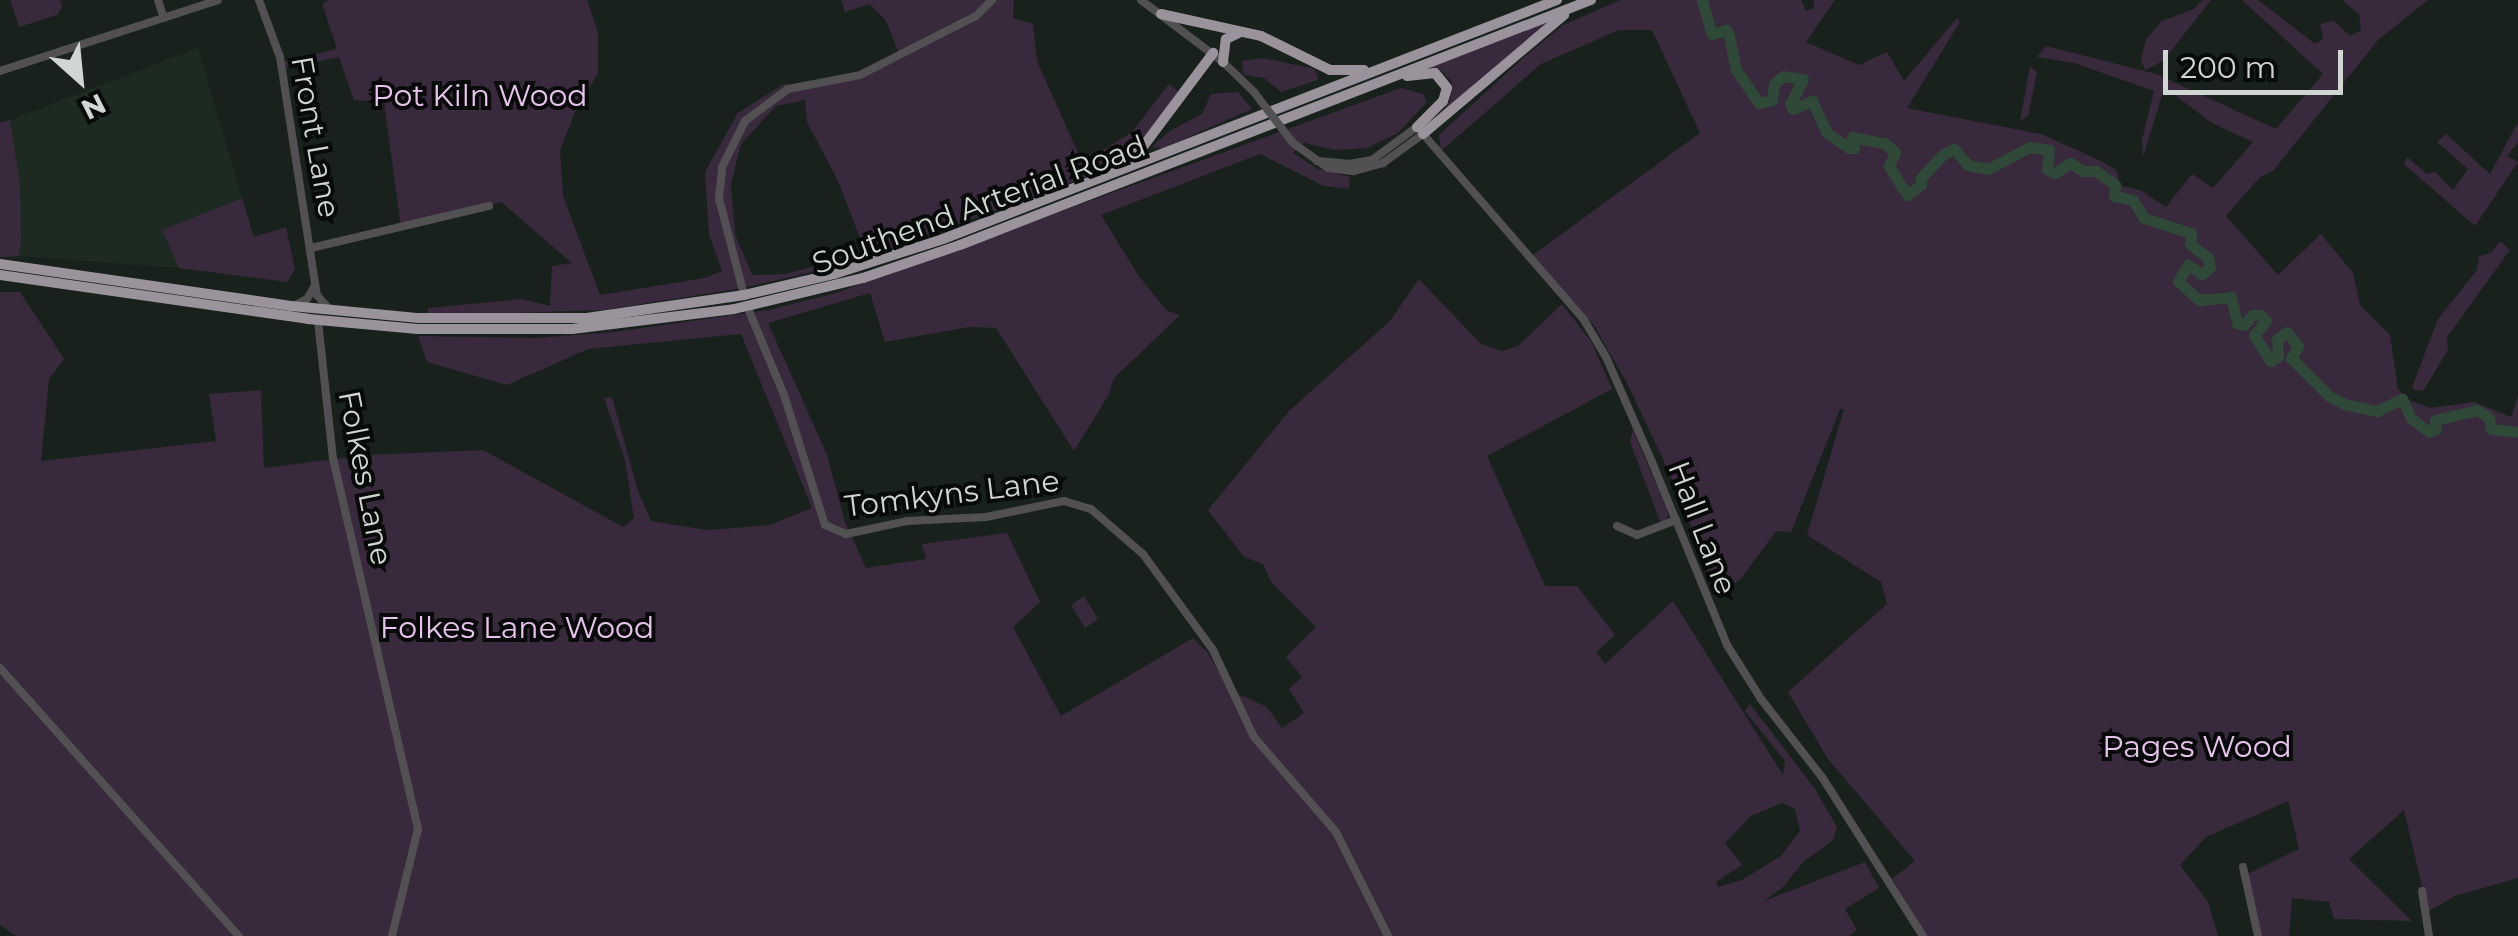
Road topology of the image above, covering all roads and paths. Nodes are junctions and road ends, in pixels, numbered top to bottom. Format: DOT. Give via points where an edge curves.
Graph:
graph roads {
  1 [pos="158,0"];
  2 [pos="218,0"];
  3 [pos="259,0"];
  4 [pos="992,0"];
  5 [pos="1141,0"];
  6 [pos="1556,0"];
  7 [pos="1589,1"];
  8 [pos="1161,14"];
  9 [pos="164,18"];
  10 [pos="1244,32"];
  11 [pos="1212,54"];
  12 [pos="1400,61"];
  13 [pos="1223,62"];
  14 [pos="0,70"];
  15 [pos="1342,96"];
  16 [pos="1420,130"];
  17 [pos="1409,145"];
  18 [pos="1432,145"];
  19 [pos="1317,161"];
  20 [pos="1105,176"];
  21 [pos="489,206"];
  22 [pos="311,248"];
  23 [pos="0,264"];
  24 [pos="0,276"];
  25 [pos="315,284"];
  26 [pos="745,301"];
  27 [pos="291,306"];
  28 [pos="340,312"];
  29 [pos="318,321"];
  30 [pos="1676,520"];
  31 [pos="1617,526"];
  32 [pos="0,668"];
  33 [pos="2243,868"];
  34 [pos="2422,891"];
  35 [pos="239,936"];
  36 [pos="392,936"];
  37 [pos="1388,936"];
  38 [pos="1923,936"];
  39 [pos="2258,936"];
  40 [pos="2429,936"];
  1 -- 9 [label="street"];
  2 -- 9 [label="street"];
  3 -- 22 [label="street, Front Lane" via="280,57"];
  4 -- 26 [label="street, Tomkyns Lane" via="976,16 860,75 788,89 746,121 722,167 719,198"];
  5 -- 8 [label="street"];
  6 -- 12 [label="highway, Southend Arterial Road"];
  7 -- 15 [label="highway, Southend Arterial Road"];
  7 -- 16 [label="highway"];
  8 -- 10 [label="highway"];
  8 -- 11 [label="street"];
  9 -- 14 [label="street"];
  10 -- 12 [label="highway" via="1337,72"];
  10 -- 13 [label="highway" via="1226,39"];
  11 -- 13 [label="street"];
  11 -- 20 [label="highway" via="1142,148"];
  12 -- 20 [label="highway, Southend Arterial Road"];
  13 -- 19 [label="street, bridge" via="1293,143"];
  15 -- 16 [label="highway" via="1416,74 1439,75 1446,96"];
  15 -- 26 [label="highway, Southend Arterial Road" via="926,257"];
  16 -- 17 [label="street"];
  16 -- 18 [label="street, Hall Lane"];
  16 -- 19 [label="street" via="1372,160"];
  17 -- 18 [label="street"];
  17 -- 19 [label="street" via="1362,170"];
  18 -- 30 [label="street, Hall Lane" via="1584,320"];
  20 -- 26 [label="highway, Southend Arterial Road" via="887,258"];
  21 -- 22 [label="street"];
  22 -- 25 [label="street, Front Lane"];
  23 -- 27 [label="highway, Southend Arterial Road"];
  24 -- 29 [label="highway, Southend Arterial Road"];
  25 -- 27 [label="street" via="307,299"];
  25 -- 28 [label="street" via="323,304"];
  26 -- 28 [label="highway, Southend Arterial Road" via="586,318 459,320"];
  26 -- 29 [label="highway, Southend Arterial Road" via="614,326 535,331"];
  26 -- 37 [label="street, Tomkyns Lane" via="784,395 825,525 846,534 1064,500 1090,510 1143,554 1212,650 1254,736 1338,836"];
  27 -- 28 [label="highway, Southend Arterial Road"];
  29 -- 36 [label="street, Folkes Lane" via="333,458 418,829"];
  30 -- 31 [label="street" via="1638,535"];
  30 -- 38 [label="street, Hall Lane" via="1733,655"];
  32 -- 35 [label="street"];
  33 -- 39 [label="street"];
  34 -- 40 [label="street"];
}
